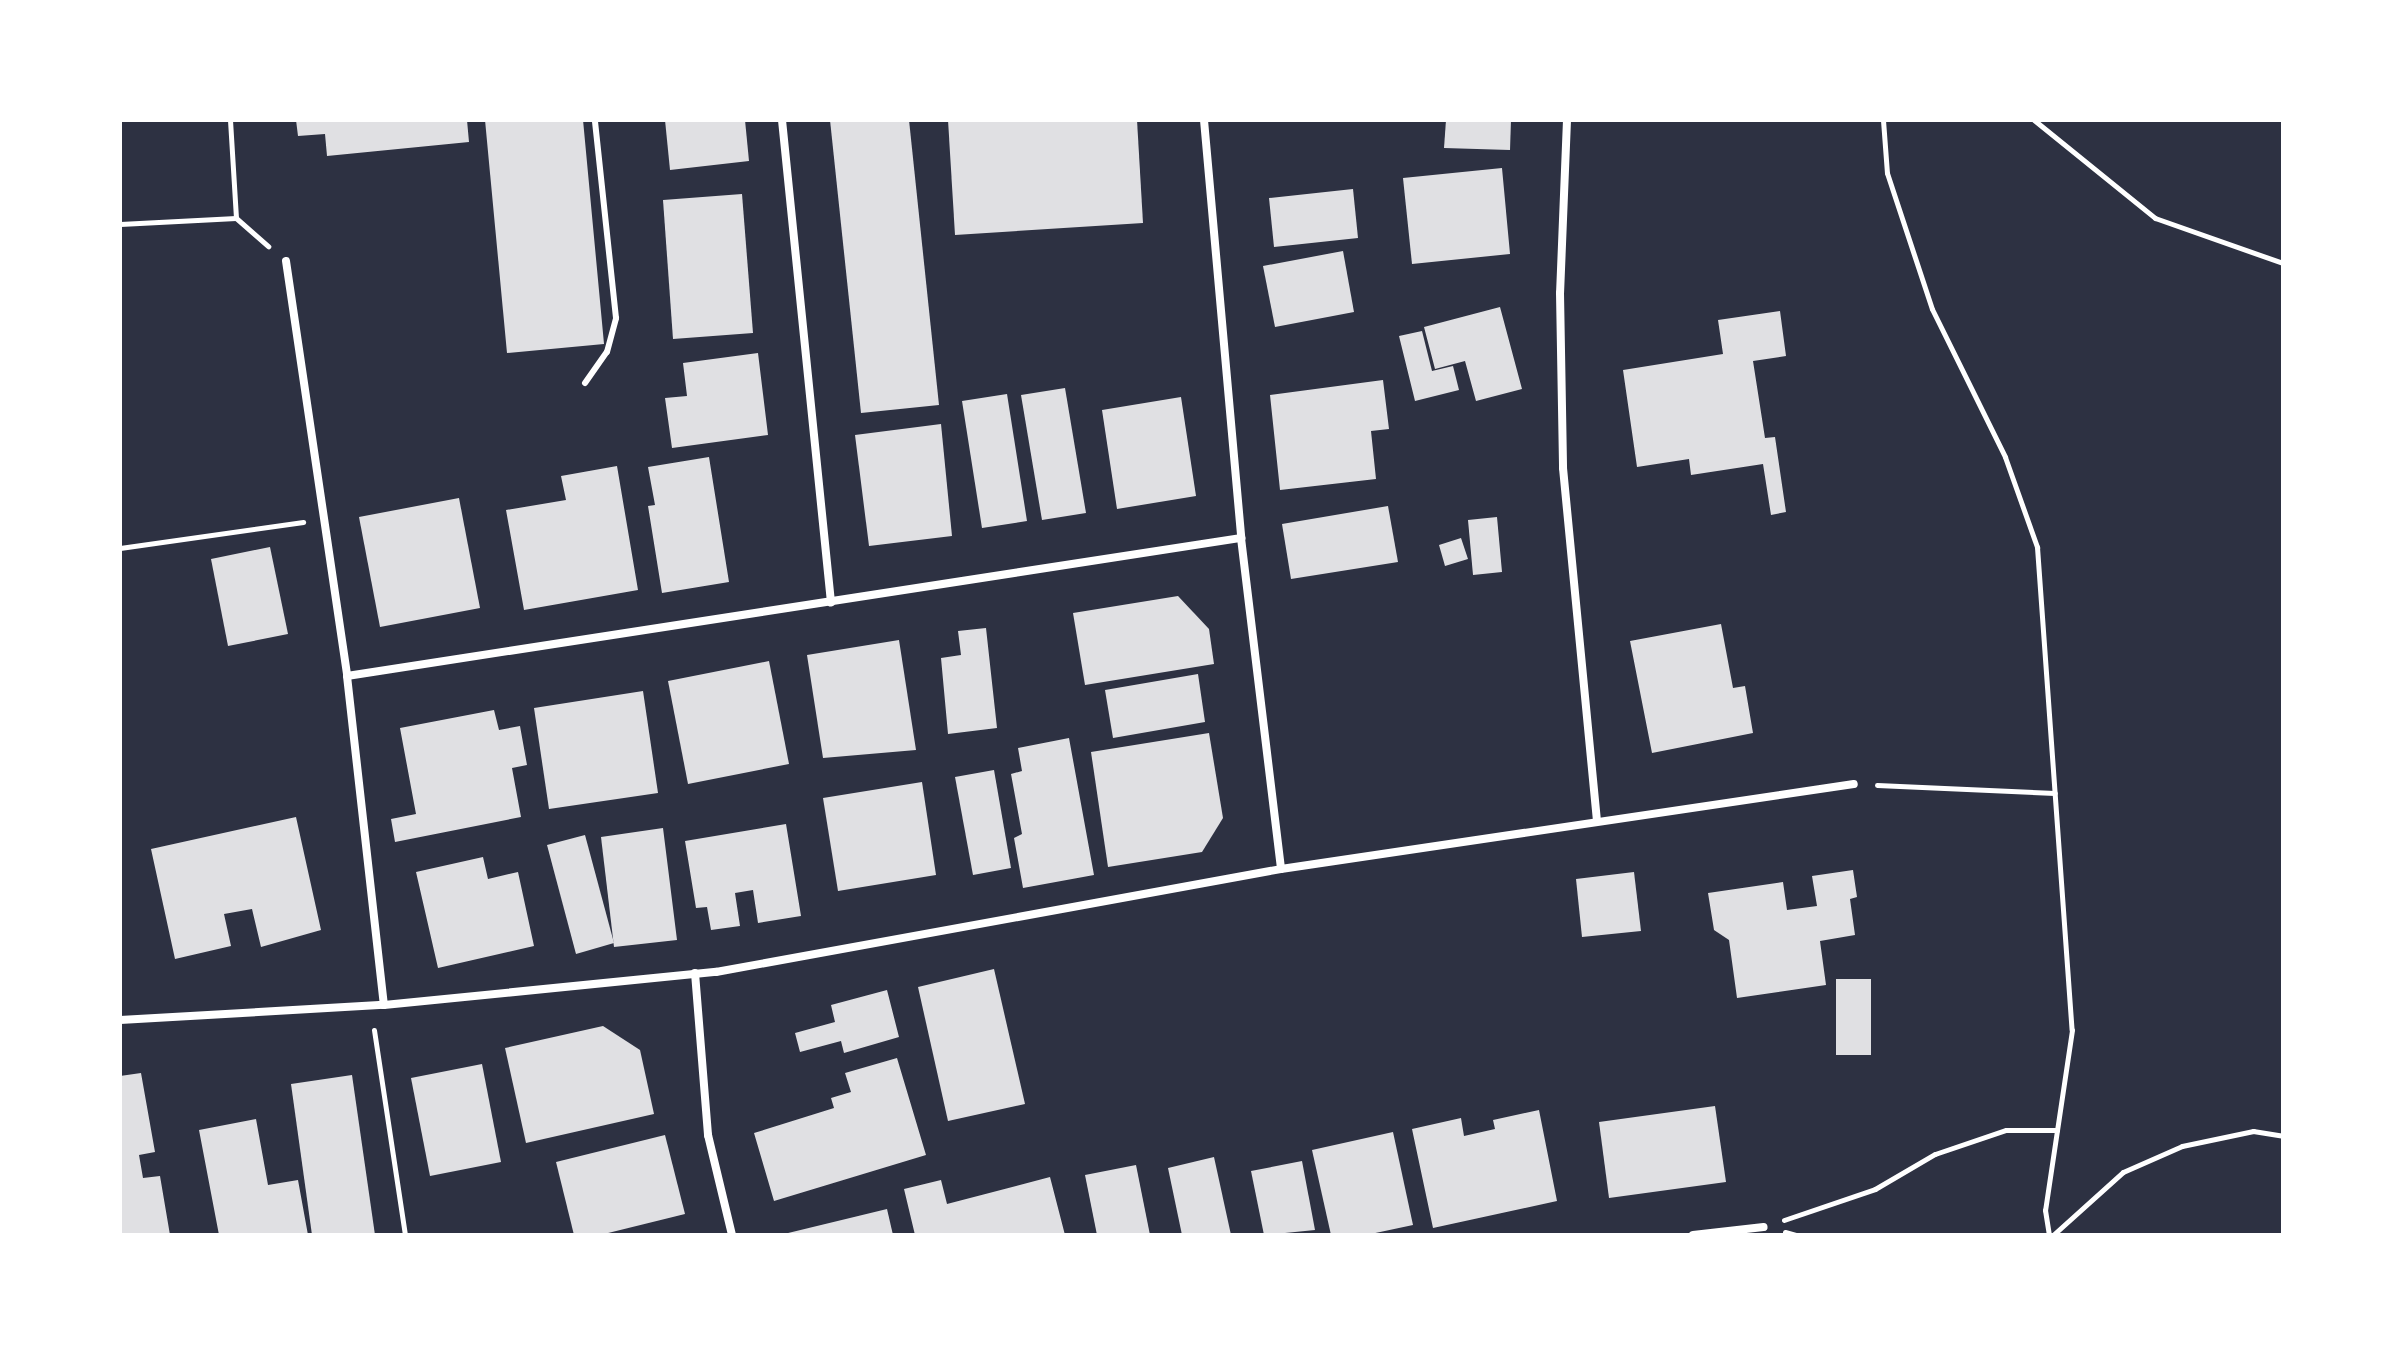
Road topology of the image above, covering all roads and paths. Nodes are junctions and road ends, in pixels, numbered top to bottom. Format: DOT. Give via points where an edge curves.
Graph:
graph roads {
  1 [pos="230,120"];
  2 [pos="595,120"];
  3 [pos="782,120"];
  4 [pos="1204,120"];
  5 [pos="1567,120"];
  6 [pos="1883,120"];
  7 [pos="2034,120"];
  8 [pos="236,218"];
  9 [pos="120,224"];
  10 [pos="286,261"];
  11 [pos="2283,263"];
  12 [pos="585,383"];
  13 [pos="324,519"];
  14 [pos="1241,538"];
  15 [pos="120,548"];
  16 [pos="831,603"];
  17 [pos="347,676"];
  18 [pos="1854,784"];
  19 [pos="2055,793"];
  20 [pos="1597,820"];
  21 [pos="1281,869"];
  22 [pos="695,973"];
  23 [pos="384,1005"];
  24 [pos="370,1006"];
  25 [pos="120,1020"];
  26 [pos="2057,1130"];
  27 [pos="2283,1136"];
  28 [pos="1764,1227"];
  29 [pos="405,1235"];
  30 [pos="732,1235"];
  31 [pos="1693,1235"];
  32 [pos="2051,1235"];
  1 -- 8 [label="path"];
  2 -- 12 [label="lane" via="616,318 607,352"];
  3 -- 16 [label="street"];
  4 -- 14 [label="street"];
  5 -- 20 [label="street" via="1560,293 1563,468"];
  6 -- 19 [label="path" via="1887,173 1932,309 2005,457 2037,547"];
  7 -- 11 [label="path" via="2155,218"];
  8 -- 9 [label="path"];
  8 -- 10 [label="path"];
  10 -- 13 [label="street"];
  13 -- 15 [label="path"];
  13 -- 17 [label="street"];
  14 -- 16 [label="street"];
  14 -- 21 [label="street"];
  16 -- 17 [label="street"];
  17 -- 23 [label="street"];
  18 -- 19 [label="path"];
  18 -- 20 [label="street"];
  19 -- 26 [label="path" via="2072,1030"];
  20 -- 21 [label="street"];
  21 -- 22 [label="street"];
  22 -- 23 [label="street"];
  22 -- 30 [label="street" via="708,1135"];
  23 -- 24 [label="street"];
  24 -- 25 [label="street"];
  24 -- 29 [label="path"];
  26 -- 28 [label="path" via="2006,1130 1949,1149 1875,1189"];
  26 -- 32 [label="path" via="2045,1210"];
  27 -- 32 [label="path" via="2253,1131 2170,1151 2123,1172"];
  28 -- 31 [label="street"];
}
